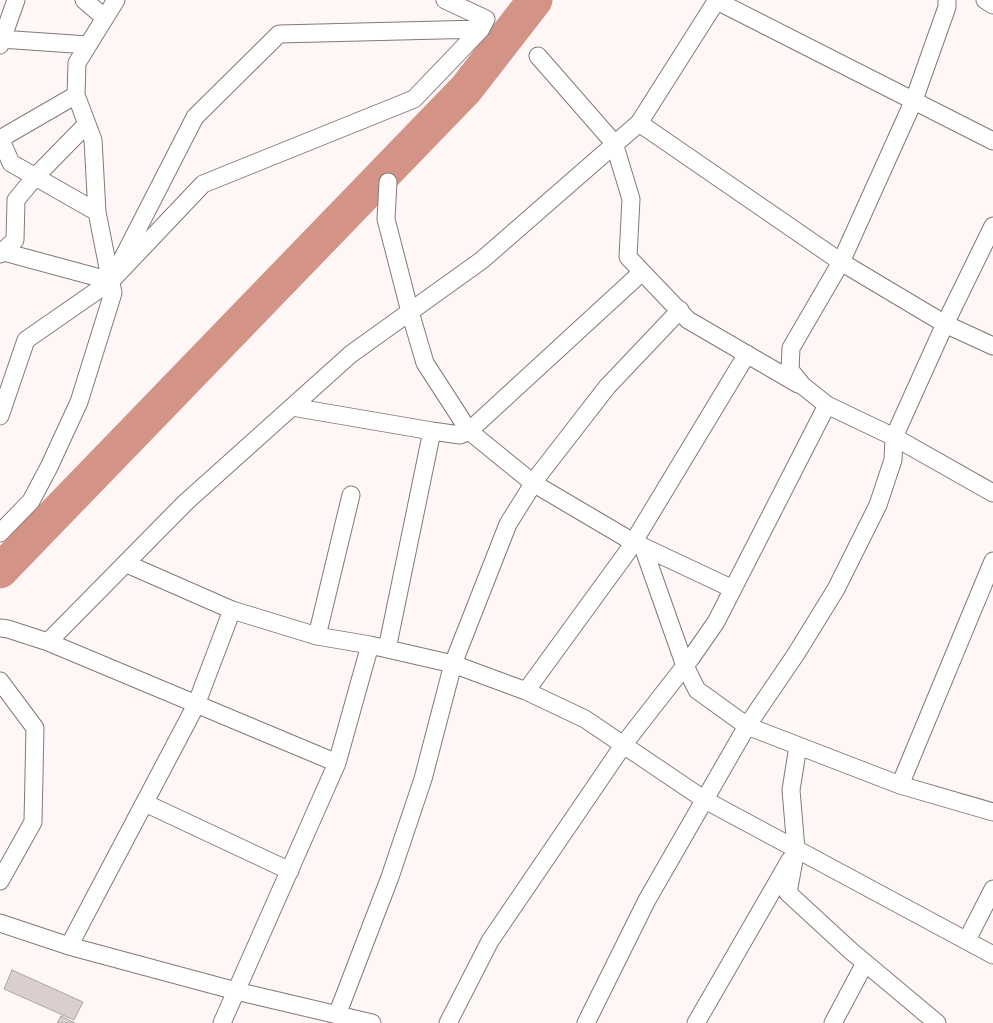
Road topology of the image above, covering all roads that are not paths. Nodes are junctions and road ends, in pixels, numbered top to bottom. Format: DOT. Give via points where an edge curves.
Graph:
graph roads {
  1 [pos="16,0"];
  2 [pos="84,0"];
  3 [pos="116,0"];
  4 [pos="445,0"];
  5 [pos="717,0"];
  6 [pos="947,0"];
  7 [pos="985,0"];
  8 [pos="993,5"];
  9 [pos="105,18"];
  10 [pos="481,29"];
  11 [pos="1,41"];
  12 [pos="88,45"];
  13 [pos="538,56"];
  14 [pos="76,95"];
  15 [pos="914,100"];
  16 [pos="639,123"];
  17 [pos="87,124"];
  18 [pos="0,138"];
  19 [pos="993,141"];
  20 [pos="614,143"];
  21 [pos="36,177"];
  22 [pos="388,182"];
  23 [pos="97,212"];
  24 [pos="993,226"];
  25 [pos="1,252"];
  26 [pos="841,262"];
  27 [pos="642,272"];
  28 [pos="111,281"];
  29 [pos="680,310"];
  30 [pos="410,312"];
  31 [pos="945,324"];
  32 [pos="993,346"];
  33 [pos="747,354"];
  34 [pos="802,386"];
  35 [pos="827,405"];
  36 [pos="292,407"];
  37 [pos="0,416"];
  38 [pos="432,431"];
  39 [pos="469,431"];
  40 [pos="894,438"];
  41 [pos="533,483"];
  42 [pos="993,493"];
  43 [pos="351,495"];
  44 [pos="0,533"];
  45 [pos="638,545"];
  46 [pos="993,561"];
  47 [pos="127,564"];
  48 [pos="733,589"];
  49 [pos="232,610"];
  50 [pos="0,628"];
  51 [pos="317,636"];
  52 [pos="48,642"];
  53 [pos="370,645"];
  54 [pos="388,649"];
  55 [pos="453,664"];
  56 [pos="685,666"];
  57 [pos="0,681"];
  58 [pos="526,692"];
  59 [pos="196,705"];
  60 [pos="747,726"];
  61 [pos="624,744"];
  62 [pos="798,746"];
  63 [pos="337,763"];
  64 [pos="900,785"];
  65 [pos="705,800"];
  66 [pos="145,803"];
  67 [pos="993,812"];
  68 [pos="796,849"];
  69 [pos="290,870"];
  70 [pos="0,881"];
  71 [pos="993,889"];
  72 [pos="0,923"];
  73 [pos="967,940"];
  74 [pos="69,946"];
  75 [pos="993,955"];
  76 [pos="865,963"];
  77 [pos="236,991"];
  78 [pos="337,1015"];
  79 [pos="222,1023"];
  80 [pos="372,1023"];
  81 [pos="448,1023"];
  82 [pos="586,1023"];
  83 [pos="696,1023"];
  84 [pos="833,1023"];
  85 [pos="937,1023"];
  1 -- 11 [label="street"];
  2 -- 9 [label="street"];
  3 -- 9 [label="street"];
  4 -- 10 [label="street" via="486,19"];
  5 -- 15 [label="street"];
  5 -- 16 [label="street"];
  6 -- 15 [label="street"];
  7 -- 8 [label="street"];
  9 -- 12 [label="street"];
  10 -- 28 [label="street" via="414,99 203,184"];
  10 -- 28 [label="street" via="279,34 195,117"];
  11 -- 12 [label="street"];
  12 -- 14 [label="street" via="77,63"];
  13 -- 20 [label="street"];
  14 -- 17 [label="street"];
  14 -- 18 [label="street"];
  15 -- 19 [label="street"];
  15 -- 26 [label="street"];
  16 -- 20 [label="street"];
  16 -- 26 [label="street"];
  17 -- 21 [label="street"];
  17 -- 23 [label="street" via="93,140"];
  18 -- 21 [label="street" via="11,163"];
  20 -- 27 [label="street" via="631,199 628,257"];
  20 -- 30 [label="street" via="482,260"];
  21 -- 23 [label="street"];
  21 -- 25 [label="street" via="16,200 15,240"];
  22 -- 30 [label="street" via="386,219"];
  23 -- 28 [label="street"];
  24 -- 31 [label="street"];
  25 -- 28 [label="street"];
  26 -- 31 [label="street"];
  26 -- 34 [label="street" via="791,348 790,370"];
  27 -- 29 [label="street"];
  27 -- 39 [label="street"];
  28 -- 37 [label="street" via="26,340"];
  28 -- 44 [label="street" via="113,293 79,402 30,501"];
  29 -- 33 [label="street" via="688,320"];
  29 -- 41 [label="street" via="607,387"];
  30 -- 36 [label="street" via="351,354"];
  30 -- 39 [label="street" via="425,363"];
  31 -- 32 [label="street"];
  31 -- 40 [label="street"];
  33 -- 34 [label="street"];
  33 -- 45 [label="street"];
  34 -- 35 [label="street"];
  35 -- 40 [label="street"];
  35 -- 48 [label="street"];
  36 -- 38 [label="street"];
  36 -- 47 [label="street" via="186,502"];
  38 -- 39 [label="street" via="460,435"];
  38 -- 54 [label="street"];
  39 -- 41 [label="street"];
  40 -- 42 [label="street"];
  40 -- 60 [label="street" via="893,460 878,505 836,589"];
  41 -- 45 [label="street"];
  41 -- 55 [label="street" via="508,524"];
  43 -- 51 [label="street"];
  45 -- 48 [label="street"];
  45 -- 56 [label="street"];
  45 -- 58 [label="street"];
  46 -- 64 [label="street"];
  47 -- 49 [label="street"];
  47 -- 52 [label="street"];
  48 -- 56 [label="street" via="716,622"];
  49 -- 51 [label="street"];
  49 -- 59 [label="street"];
  50 -- 52 [label="street"];
  51 -- 53 [label="street"];
  52 -- 59 [label="street"];
  53 -- 54 [label="street"];
  53 -- 63 [label="street"];
  54 -- 55 [label="street"];
  55 -- 58 [label="street"];
  55 -- 78 [label="street" via="423,779 390,877"];
  56 -- 60 [label="street" via="697,690"];
  56 -- 61 [label="street"];
  57 -- 70 [label="street" via="35,728 33,822"];
  58 -- 61 [label="street" via="585,719"];
  59 -- 63 [label="street"];
  59 -- 66 [label="street"];
  60 -- 62 [label="street"];
  60 -- 65 [label="street"];
  61 -- 65 [label="street"];
  61 -- 81 [label="street" via="490,941"];
  62 -- 64 [label="street"];
  62 -- 68 [label="street" via="791,790"];
  63 -- 69 [label="street"];
  64 -- 67 [label="street"];
  65 -- 68 [label="street"];
  65 -- 82 [label="street" via="647,900"];
  66 -- 69 [label="street"];
  66 -- 74 [label="street"];
  68 -- 73 [label="street"];
  68 -- 76 [label="street" via="788,892"];
  68 -- 83 [label="street"];
  69 -- 77 [label="street"];
  71 -- 73 [label="street"];
  72 -- 74 [label="street"];
  73 -- 75 [label="street"];
  74 -- 77 [label="street"];
  76 -- 84 [label="street"];
  76 -- 85 [label="street"];
  77 -- 78 [label="street"];
  77 -- 79 [label="street"];
  78 -- 80 [label="street"];
}
